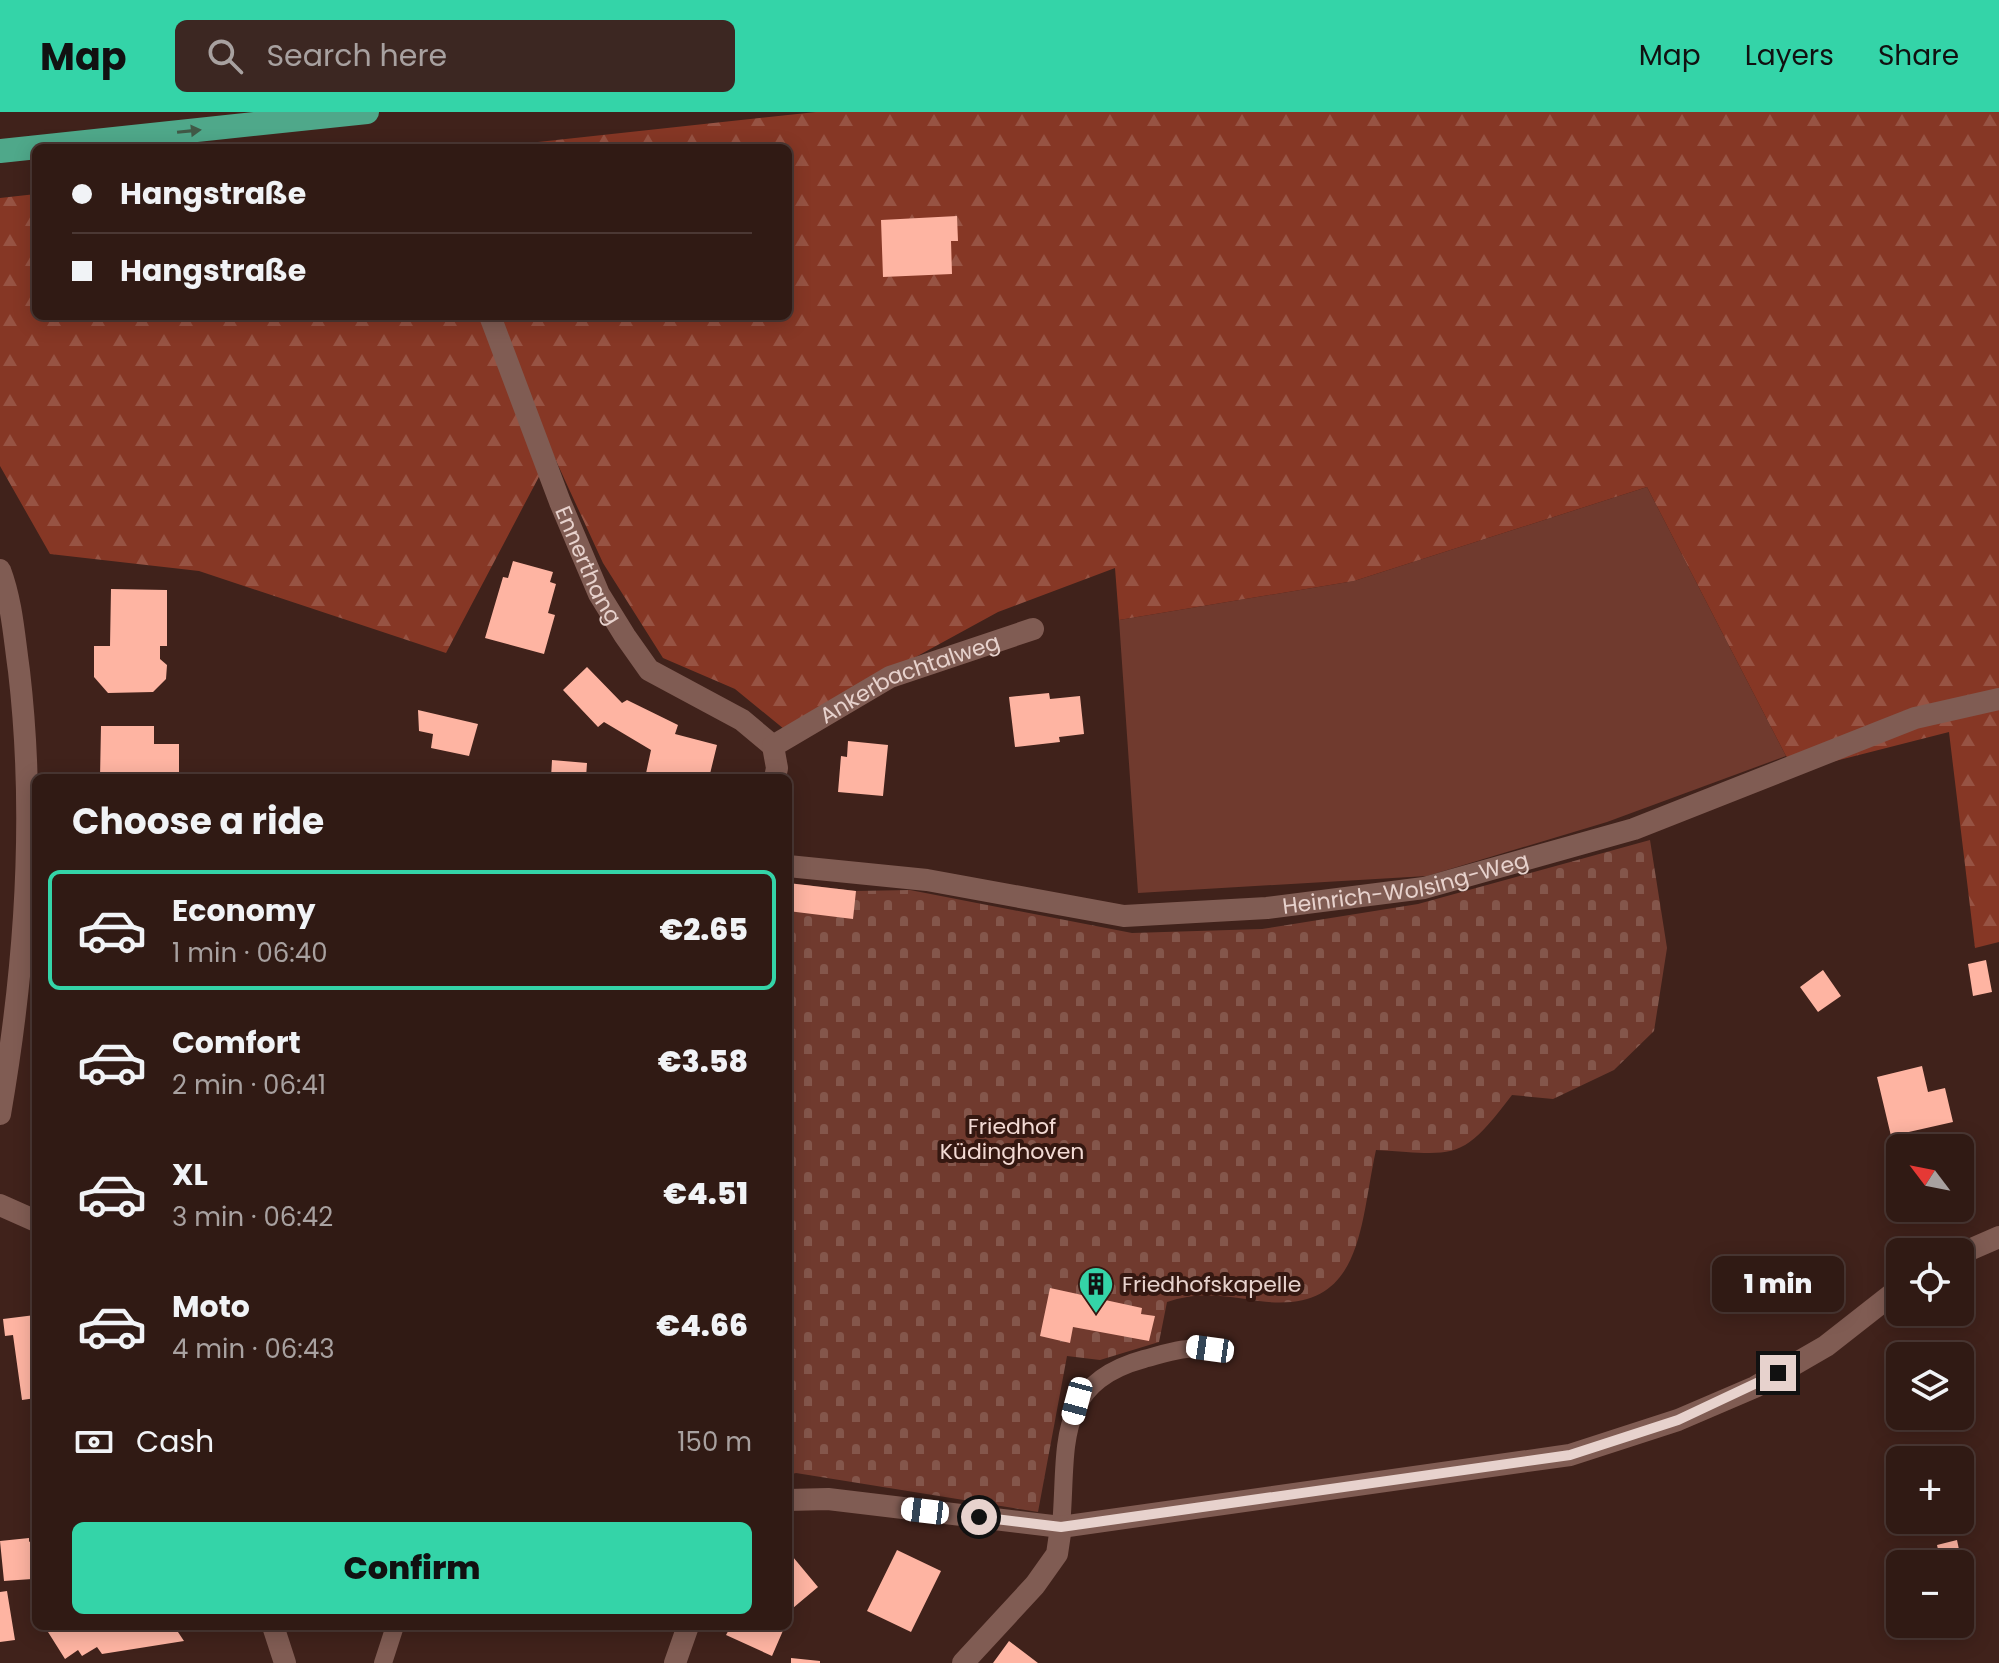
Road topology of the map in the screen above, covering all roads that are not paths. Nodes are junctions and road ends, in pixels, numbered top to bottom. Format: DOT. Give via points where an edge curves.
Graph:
graph roads {
  1 [pos="367,112"];
  2 [pos="66,144"];
  3 [pos="32,148"];
  4 [pos="0,151"];
  5 [pos="491,320"];
  6 [pos="0,570"];
  7 [pos="1033,629"];
  8 [pos="1999,699"];
  9 [pos="781,740"];
  10 [pos="776,774"];
  11 [pos="792,866"];
  12 [pos="0,1114"];
  13 [pos="0,1205"];
  14 [pos="32,1219"];
  15 [pos="1999,1237"];
  16 [pos="1974,1248"];
  17 [pos="1886,1299"];
  18 [pos="1210,1349"];
  19 [pos="792,1500"];
  20 [pos="1061,1527"];
  21 [pos="274,1630"];
  22 [pos="394,1630"];
  23 [pos="687,1630"];
  24 [pos="285,1663"];
  25 [pos="383,1663"];
  26 [pos="675,1663"];
  27 [pos="963,1663"];
  2 -- 1 [label="highway, one-way"];
  4 -- 3 [label="highway, one-way"];
  5 -- 9 [label="street, Ennerthang" via="565,515 599,594 625,636 649,670"];
  6 -- 12 [label="street" via="9,594 23,712 27,822 19,968"];
  7 -- 9 [label="street, Ankerbachtalweg" via="890,677"];
  8 -- 11 [label="street, Heinrich-Wolsing-Weg" via="1915,718 1634,829 1424,888 1267,908 1124,916 927,880"];
  9 -- 10 [label="street"];
  13 -- 14 [label="street"];
  15 -- 16 [label="street"];
  17 -- 20 [label="street" via="1826,1346 1755,1387 1678,1420 1570,1455"];
  18 -- 20 [label="lane" via="1191,1347 1137,1361 1092,1383 1077,1401 1069,1429"];
  19 -- 20 [label="street" via="828,1499"];
  20 -- 27 [label="street" via="1057,1554 1035,1585"];
  21 -- 24 [label="street"];
  22 -- 25 [label="lane"];
  23 -- 26 [label="street"];
}
